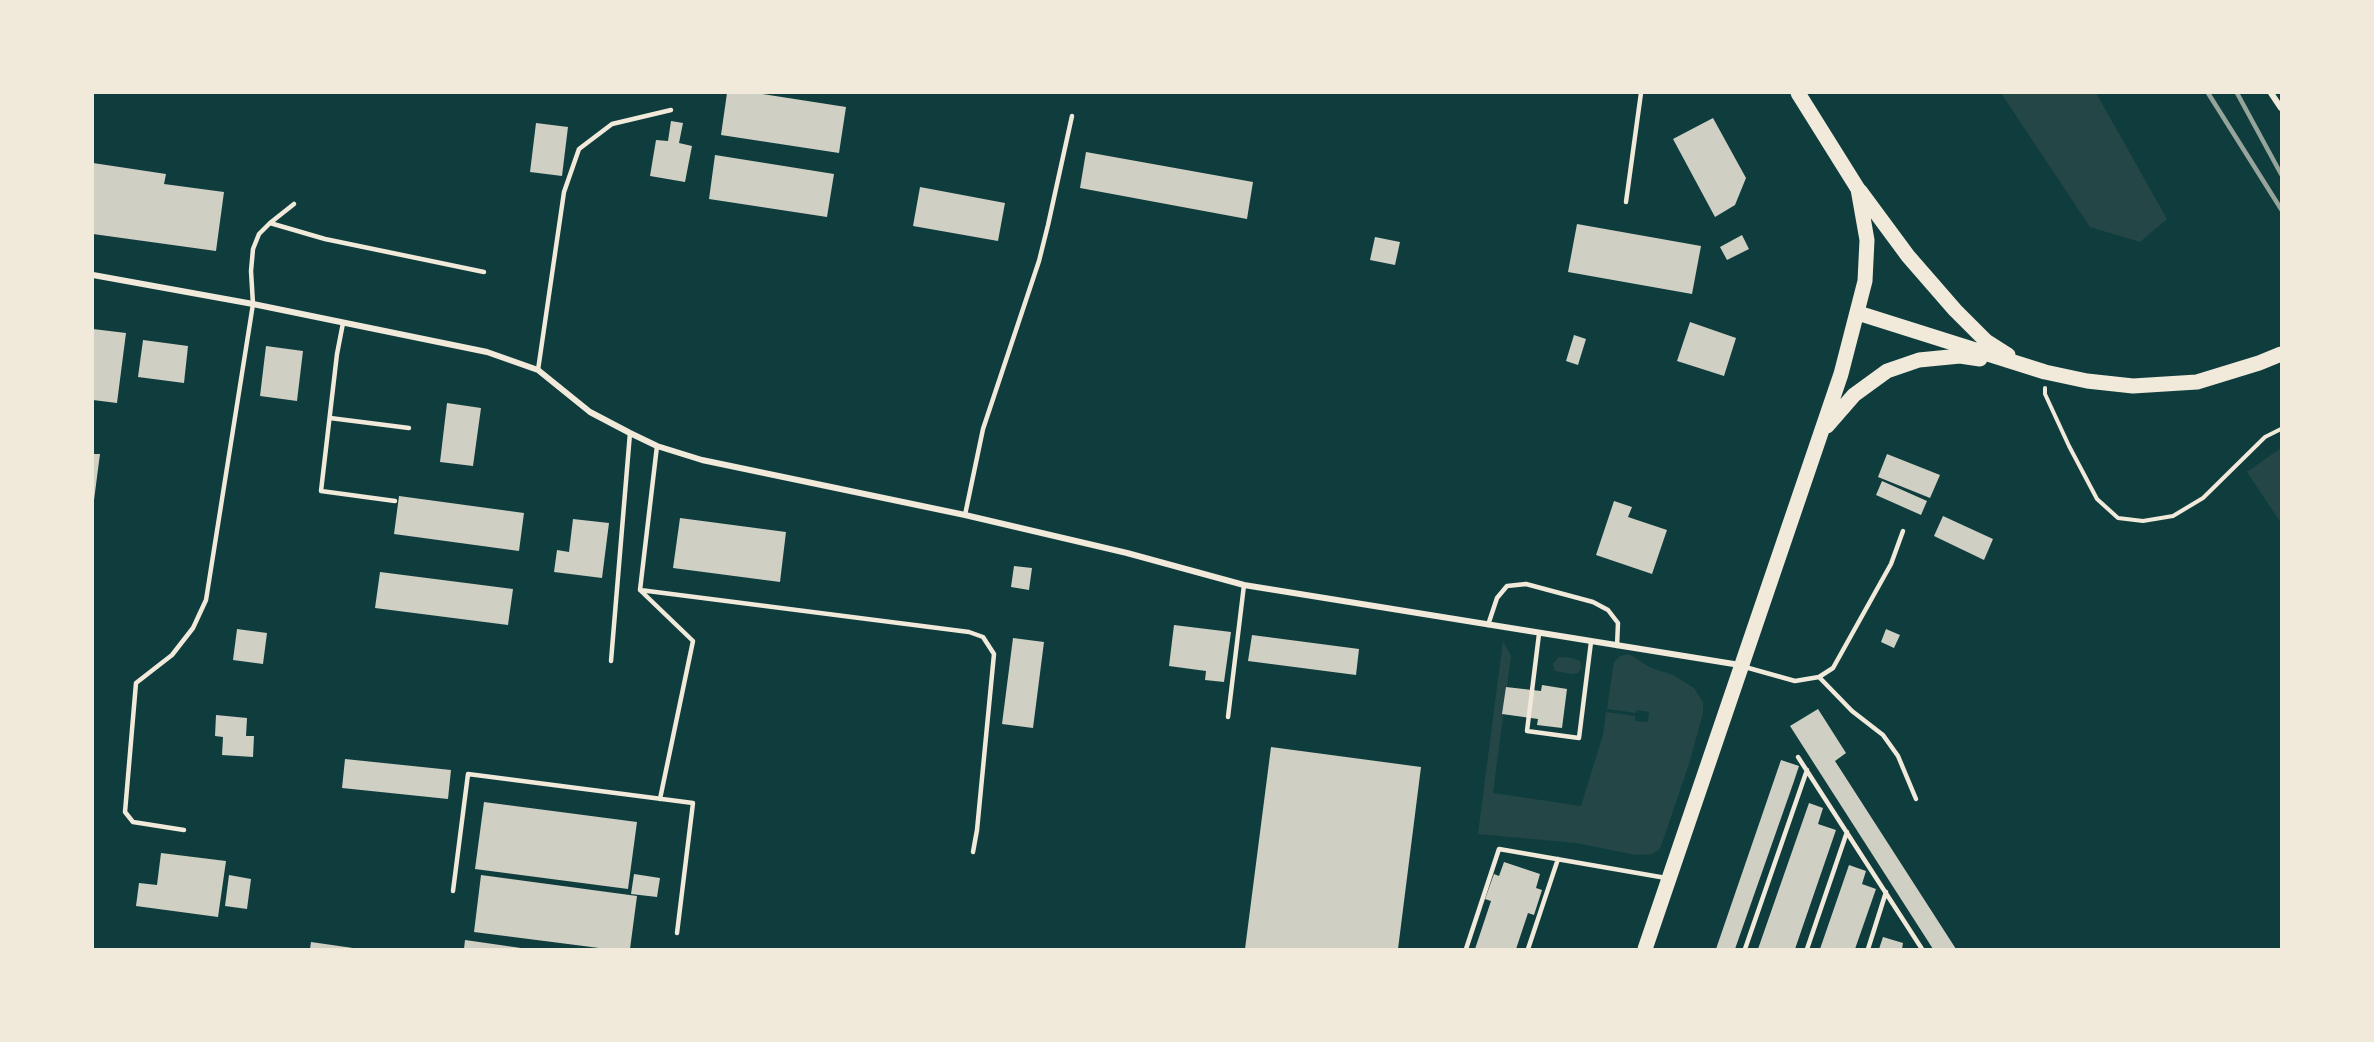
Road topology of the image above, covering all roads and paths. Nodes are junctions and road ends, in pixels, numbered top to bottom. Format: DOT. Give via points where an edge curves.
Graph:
graph roads {
  1 [pos="1641,93"];
  2 [pos="1798,93"];
  3 [pos="2271,93"];
  4 [pos="2281,108"];
  5 [pos="671,110"];
  6 [pos="1072,116"];
  7 [pos="1858,189"];
  8 [pos="1626,202"];
  9 [pos="294,204"];
  10 [pos="270,223"];
  11 [pos="484,272"];
  12 [pos="93,275"];
  13 [pos="253,304"];
  14 [pos="1858,313"];
  15 [pos="343,322"];
  16 [pos="2281,354"];
  17 [pos="2022,365"];
  18 [pos="538,370"];
  19 [pos="2045,372"];
  20 [pos="330,418"];
  21 [pos="409,428"];
  22 [pos="2281,429"];
  23 [pos="630,433"];
  24 [pos="1819,439"];
  25 [pos="657,446"];
  26 [pos="394,501"];
  27 [pos="965,515"];
  28 [pos="1903,531"];
  29 [pos="1244,585"];
  30 [pos="640,590"];
  31 [pos="1488,626"];
  32 [pos="1539,634"];
  33 [pos="1591,642"];
  34 [pos="1617,646"];
  35 [pos="611,661"];
  36 [pos="1740,665"];
  37 [pos="1819,677"];
  38 [pos="1228,717"];
  39 [pos="1798,757"];
  40 [pos="1806,770"];
  41 [pos="660,799"];
  42 [pos="1916,799"];
  43 [pos="184,830"];
  44 [pos="1847,832"];
  45 [pos="973,852"];
  46 [pos="1558,859"];
  47 [pos="1668,879"];
  48 [pos="453,891"];
  49 [pos="1886,892"];
  50 [pos="677,933"];
  51 [pos="1466,949"];
  52 [pos="1528,949"];
  53 [pos="1645,949"];
  54 [pos="1745,949"];
  55 [pos="1807,949"];
  56 [pos="1868,949"];
  57 [pos="1922,949"];
  1 -- 8 [label="lane"];
  2 -- 7 [label="main road"];
  3 -- 4 [label="street"];
  5 -- 18 [label="lane" via="612,124 579,149 564,192"];
  6 -- 27 [label="lane" via="1046,234 983,429"];
  7 -- 14 [label="main road" via="1867,240 1865,281"];
  7 -- 17 [label="main road" via="1955,310 1986,341"];
  9 -- 10 [label="lane"];
  10 -- 11 [label="lane" via="326,239"];
  10 -- 13 [label="lane" via="259,234 253,249"];
  12 -- 13 [label="street"];
  13 -- 15 [label="street"];
  13 -- 43 [label="lane" via="206,600 193,628 172,655 136,683 125,812 133,822"];
  14 -- 17 [label="main road"];
  14 -- 24 [label="main road"];
  15 -- 18 [label="street" via="487,352"];
  15 -- 20 [label="lane"];
  16 -- 19 [label="main road" via="2197,382 2133,386"];
  17 -- 19 [label="main road"];
  17 -- 24 [label="main road" via="1960,356 1919,360 1887,371 1854,394"];
  18 -- 23 [label="street" via="590,412"];
  19 -- 22 [label="path" via="2045,394 2069,446 2097,499 2118,518 2143,521 2173,516 2203,498 2265,437"];
  20 -- 21 [label="lane"];
  20 -- 26 [label="lane" via="321,491"];
  23 -- 25 [label="street"];
  23 -- 35 [label="lane"];
  24 -- 36 [label="main road"];
  25 -- 27 [label="street" via="702,460"];
  25 -- 30 [label="lane"];
  27 -- 29 [label="street"];
  28 -- 37 [label="lane" via="1891,564 1833,668"];
  29 -- 31 [label="street"];
  29 -- 38 [label="lane"];
  30 -- 41 [label="lane" via="693,641"];
  30 -- 45 [label="lane" via="969,632 983,637 994,654"];
  31 -- 32 [label="street"];
  31 -- 34 [label="lane" via="1497,598 1507,586 1526,584 1593,602 1608,610 1618,623"];
  32 -- 33 [label="street"];
  32 -- 33 [label="lane" via="1527,731 1579,738"];
  33 -- 34 [label="street"];
  34 -- 36 [label="street"];
  36 -- 37 [label="lane" via="1796,681"];
  36 -- 47 [label="main road"];
  37 -- 42 [label="lane" via="1852,711 1883,735 1898,756"];
  39 -- 40 [label="lane"];
  40 -- 44 [label="lane"];
  40 -- 54 [label="lane"];
  41 -- 48 [label="lane" via="468,774"];
  41 -- 50 [label="lane" via="693,803"];
  44 -- 49 [label="lane"];
  44 -- 55 [label="lane"];
  46 -- 47 [label="lane"];
  46 -- 51 [label="lane" via="1499,849"];
  46 -- 52 [label="lane"];
  47 -- 53 [label="main road"];
  49 -- 56 [label="lane"];
  49 -- 57 [label="lane"];
}
